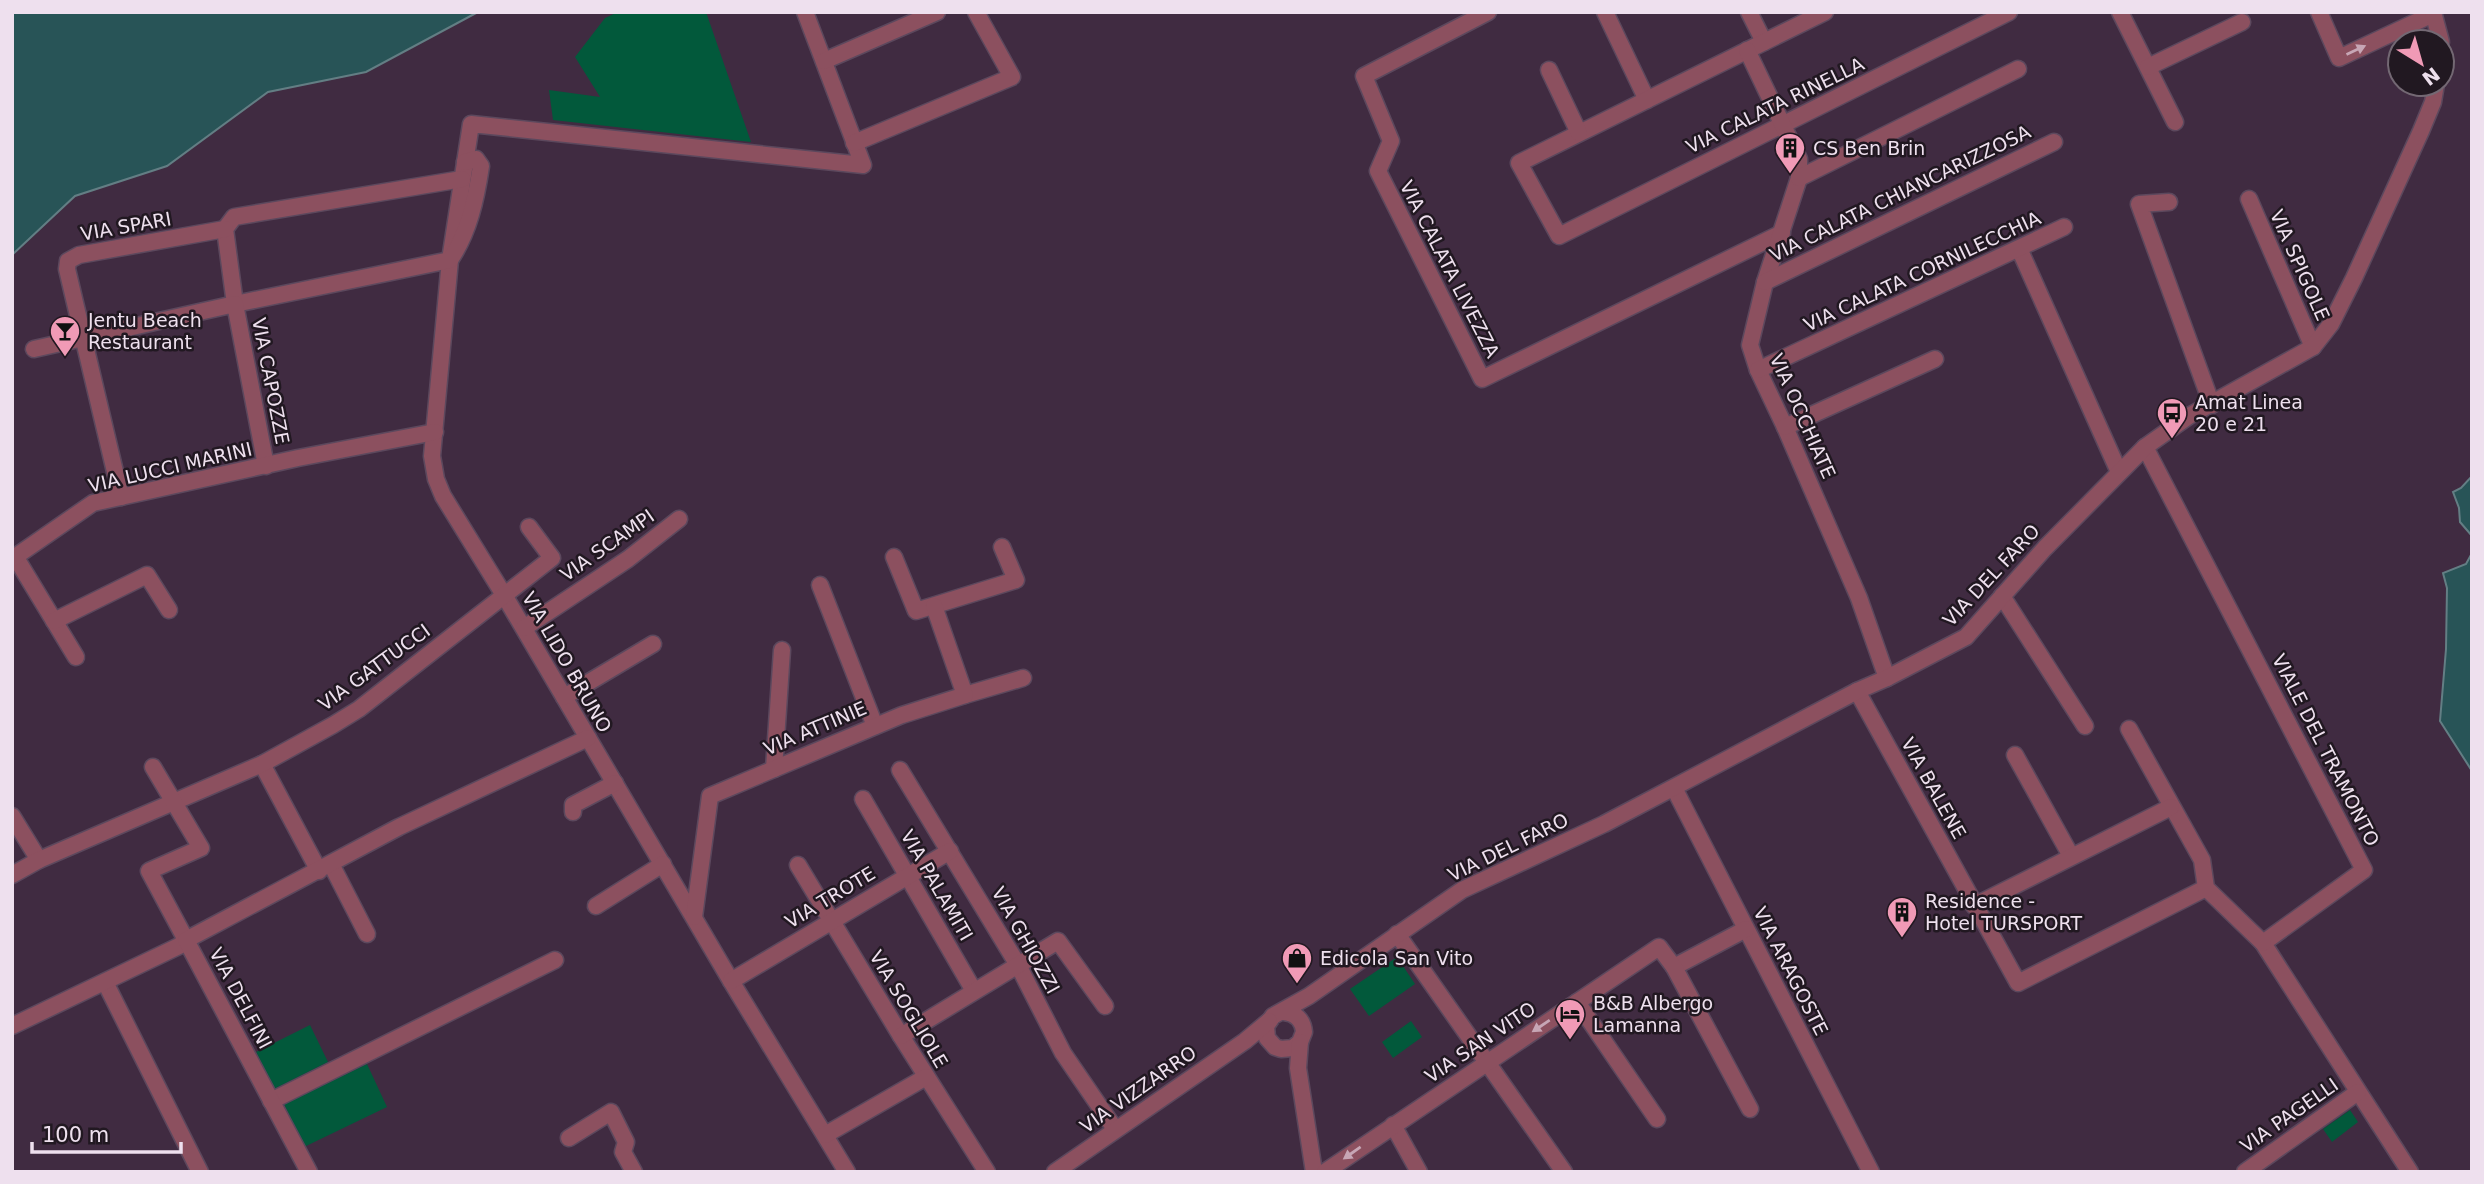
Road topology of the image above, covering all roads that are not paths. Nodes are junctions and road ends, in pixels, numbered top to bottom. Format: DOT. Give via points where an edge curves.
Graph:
graph roads {
  1 [pos="805,12"];
  2 [pos="937,12"];
  3 [pos="976,12"];
  4 [pos="1489,12"];
  5 [pos="1605,12"];
  6 [pos="1749,12"];
  7 [pos="1825,12"];
  8 [pos="2009,12"];
  9 [pos="2120,12"];
  10 [pos="2319,12"];
  11 [pos="2433,13"];
  12 [pos="2242,22"];
  13 [pos="1764,42"];
  14 [pos="1746,50"];
  15 [pos="824,61"];
  16 [pos="2148,67"];
  17 [pos="2018,69"];
  18 [pos="1549,70"];
  19 [pos="2434,98"];
  20 [pos="1647,100"];
  21 [pos="2175,122"];
  22 [pos="1783,124"];
  23 [pos="1579,133"];
  24 [pos="2054,142"];
  25 [pos="854,143"];
  26 [pos="463,170"];
  27 [pos="1799,178"];
  28 [pos="2249,199"];
  29 [pos="2169,202"];
  30 [pos="2064,228"];
  31 [pos="225,229"];
  32 [pos="1782,233"];
  33 [pos="2022,255"];
  34 [pos="450,260"];
  35 [pos="1765,282"];
  36 [pos="235,304"];
  37 [pos="83,339"];
  38 [pos="2313,347"];
  39 [pos="34,349"];
  40 [pos="1935,359"];
  41 [pos="1758,370"];
  42 [pos="2213,405"];
  43 [pos="1785,427"];
  44 [pos="435,432"];
  45 [pos="2145,447"];
  46 [pos="266,466"];
  47 [pos="2119,471"];
  48 [pos="121,497"];
  49 [pos="679,519"];
  50 [pos="529,527"];
  51 [pos="1002,547"];
  52 [pos="894,557"];
  53 [pos="14,559"];
  54 [pos="820,585"];
  55 [pos="504,595"];
  56 [pos="2002,596"];
  57 [pos="934,606"];
  58 [pos="169,610"];
  59 [pos="54,621"];
  60 [pos="524,628"];
  61 [pos="653,644"];
  62 [pos="782,650"];
  63 [pos="76,657"];
  64 [pos="1023,678"];
  65 [pos="1887,678"];
  66 [pos="1857,691"];
  67 [pos="965,695"];
  68 [pos="564,697"];
  69 [pos="875,726"];
  70 [pos="2084,726"];
  71 [pos="2129,729"];
  72 [pos="588,738"];
  73 [pos="2015,755"];
  74 [pos="262,764"];
  75 [pos="153,766"];
  76 [pos="774,768"];
  77 [pos="900,770"];
  78 [pos="615,783"];
  79 [pos="1674,788"];
  80 [pos="863,799"];
  81 [pos="175,802"];
  82 [pos="2171,807"];
  83 [pos="573,812"];
  84 [pos="12,816"];
  85 [pos="950,851"];
  86 [pos="2071,856"];
  87 [pos="39,860"];
  88 [pos="663,864"];
  89 [pos="798,865"];
  90 [pos="325,867"];
  91 [pos="12,875"];
  92 [pos="908,876"];
  93 [pos="2206,888"];
  94 [pos="596,906"];
  95 [pos="1974,906"];
  96 [pos="694,917"];
  97 [pos="831,920"];
  98 [pos="1746,929"];
  99 [pos="367,934"];
  100 [pos="1397,934"];
  101 [pos="186,940"];
  102 [pos="2263,943"];
  103 [pos="555,960"];
  104 [pos="1018,965"];
  105 [pos="1675,967"];
  106 [pos="731,981"];
  107 [pos="105,982"];
  108 [pos="974,991"];
  109 [pos="1309,996"];
  110 [pos="1577,1002"];
  111 [pos="1105,1006"];
  112 [pos="1284,1012"];
  113 [pos="1300,1020"];
  114 [pos="1269,1021"];
  115 [pos="12,1026"];
  116 [pos="901,1036"];
  117 [pos="1268,1039"];
  118 [pos="1245,1041"];
  119 [pos="1300,1042"];
  120 [pos="1283,1050"];
  121 [pos="1487,1063"];
  122 [pos="1298,1069"];
  123 [pos="926,1077"];
  124 [pos="2358,1092"];
  125 [pos="271,1101"];
  126 [pos="1750,1109"];
  127 [pos="1657,1119"];
  128 [pos="1393,1125"];
  129 [pos="1115,1129"];
  130 [pos="825,1135"];
  131 [pos="569,1139"];
  132 [pos="200,1172"];
  133 [pos="309,1172"];
  134 [pos="634,1172"];
  135 [pos="847,1172"];
  136 [pos="987,1172"];
  137 [pos="1055,1172"];
  138 [pos="1314,1172"];
  139 [pos="1325,1172"];
  140 [pos="1419,1172"];
  141 [pos="1564,1172"];
  142 [pos="1871,1172"];
  143 [pos="2245,1172"];
  144 [pos="2410,1172"];
  1 -- 15 [label="street"];
  2 -- 15 [label="street"];
  3 -- 25 [label="street" via="1012,78"];
  4 -- 32 [label="street, VIA CALATA LIVEZZA" via="1364,76 1391,141 1378,171 1482,379"];
  5 -- 20 [label="street"];
  6 -- 13 [label="street"];
  7 -- 13 [label="street"];
  8 -- 22 [label="street, VIA CALATA RINELLA"];
  9 -- 16 [label="street"];
  10 -- 11 [label="street, one-way" via="2339,58"];
  12 -- 16 [label="street"];
  13 -- 14 [label="street"];
  14 -- 20 [label="street"];
  14 -- 22 [label="street, VIA OCCHIATE"];
  15 -- 25 [label="street"];
  16 -- 21 [label="street"];
  17 -- 27 [label="street"];
  18 -- 23 [label="street"];
  19 -- 38 [label="street, VIA DEL FARO" via="2332,324"];
  20 -- 23 [label="street"];
  22 -- 23 [label="street, VIA CALATA RINELLA" via="1559,236 1519,163"];
  22 -- 27 [label="street, VIA OCCHIATE" via="1800,159"];
  24 -- 35 [label="street, VIA CALATA CHIANCARIZZOSA"];
  25 -- 26 [label="street, VIA LIDO BRUNO" via="863,165 471,124"];
  26 -- 31 [label="street" via="234,217"];
  26 -- 34 [label="street, VIA LIDO BRUNO"];
  26 -- 34 [label="street" via="476,159 481,166 471,215"];
  27 -- 32 [label="street, VIA OCCHIATE"];
  28 -- 38 [label="street, VIA SPIGOLE"];
  29 -- 42 [label="street" via="2139,204"];
  30 -- 41 [label="street, VIA CALATA CORNILECCHIA"];
  31 -- 36 [label="street, VIA CAPOZZE"];
  31 -- 37 [label="street, VIA SPARI" via="72,257 68,269"];
  32 -- 35 [label="street, VIA OCCHIATE"];
  33 -- 47 [label="street"];
  34 -- 36 [label="street"];
  34 -- 44 [label="street, VIA LIDO BRUNO"];
  35 -- 41 [label="street, VIA OCCHIATE" via="1750,345"];
  36 -- 37 [label="street"];
  36 -- 46 [label="street, VIA CAPOZZE"];
  37 -- 39 [label="street"];
  37 -- 48 [label="street, VIA SPARI"];
  38 -- 42 [label="street, VIA DEL FARO"];
  40 -- 43 [label="street"];
  41 -- 43 [label="street, VIA OCCHIATE"];
  42 -- 45 [label="street, VIA DEL FARO"];
  43 -- 65 [label="street, VIA OCCHIATE" via="1859,598"];
  44 -- 46 [label="street, VIA LUCCI MARINI"];
  44 -- 55 [label="street, VIA LIDO BRUNO" via="432,456 443,496"];
  45 -- 47 [label="street, VIA DEL FARO"];
  45 -- 102 [label="street, VIALE DEL TRAMONTO" via="2364,870"];
  46 -- 48 [label="street, VIA LUCCI MARINI"];
  47 -- 56 [label="street, VIA DEL FARO"];
  48 -- 53 [label="street, VIA LUCCI MARINI" via="93,503"];
  49 -- 60 [label="street, VIA SCAMPI"];
  50 -- 55 [label="street, VIA GATTUCCI" via="552,558"];
  51 -- 57 [label="street" via="1016,580"];
  52 -- 57 [label="street" via="916,611"];
  53 -- 59 [label="street, VIA LUCCI MARINI"];
  54 -- 69 [label="street"];
  55 -- 60 [label="street, VIA LIDO BRUNO"];
  55 -- 74 [label="street, VIA GATTUCCI" via="359,709"];
  56 -- 65 [label="street, VIA DEL FARO" via="1966,637"];
  56 -- 70 [label="street"];
  57 -- 67 [label="street"];
  58 -- 59 [label="street" via="147,575"];
  59 -- 63 [label="street, VIA LUCCI MARINI"];
  60 -- 68 [label="street, VIA LIDO BRUNO"];
  61 -- 68 [label="street"];
  62 -- 76 [label="street"];
  64 -- 67 [label="street, VIA ATTINIE"];
  65 -- 66 [label="street, VIA DEL FARO"];
  66 -- 79 [label="street, VIA DEL FARO"];
  66 -- 95 [label="street, VIA BALENE"];
  67 -- 69 [label="street, VIA ATTINIE"];
  68 -- 72 [label="street, VIA LIDO BRUNO"];
  69 -- 76 [label="street, VIA ATTINIE"];
  71 -- 82 [label="street"];
  72 -- 78 [label="street, VIA LIDO BRUNO"];
  72 -- 90 [label="street, VIA DELFINI"];
  73 -- 86 [label="street"];
  74 -- 81 [label="street, VIA GATTUCCI"];
  74 -- 90 [label="street"];
  75 -- 81 [label="street"];
  76 -- 96 [label="street, VIA ATTINIE" via="710,796"];
  77 -- 85 [label="street, VIA GHIOZZI"];
  78 -- 83 [label="street" via="573,805"];
  78 -- 88 [label="street, VIA LIDO BRUNO"];
  79 -- 98 [label="street, VIA ARAGOSTE"];
  79 -- 100 [label="street, VIA DEL FARO" via="1462,890"];
  80 -- 92 [label="street, VIA PALAMITI"];
  81 -- 87 [label="street, VIA GATTUCCI"];
  81 -- 101 [label="street" via="201,848 149,871"];
  82 -- 86 [label="street"];
  82 -- 93 [label="street" via="2202,860"];
  84 -- 87 [label="street"];
  85 -- 92 [label="street, VIA TROTE"];
  85 -- 104 [label="street, VIA GHIOZZI"];
  86 -- 95 [label="street"];
  87 -- 91 [label="street, VIA GATTUCCI"];
  88 -- 94 [label="street"];
  88 -- 96 [label="street, VIA LIDO BRUNO"];
  89 -- 97 [label="street, VIA SOGLIOLE"];
  90 -- 99 [label="street"];
  90 -- 101 [label="street, VIA DELFINI"];
  92 -- 97 [label="street, VIA TROTE"];
  92 -- 108 [label="street, VIA PALAMITI"];
  93 -- 95 [label="street, VIA BALENE" via="2018,983"];
  93 -- 102 [label="street"];
  96 -- 106 [label="street, VIA LIDO BRUNO"];
  97 -- 106 [label="street, VIA TROTE"];
  97 -- 116 [label="street, VIA SOGLIOLE"];
  98 -- 105 [label="street"];
  98 -- 142 [label="street, VIA ARAGOSTE"];
  100 -- 109 [label="street, VIA DEL FARO"];
  100 -- 121 [label="street"];
  101 -- 107 [label="street"];
  101 -- 125 [label="street, VIA DELFINI"];
  102 -- 124 [label="street"];
  103 -- 125 [label="street"];
  104 -- 108 [label="street"];
  104 -- 111 [label="street" via="1058,941"];
  104 -- 129 [label="street, VIA GHIOZZI" via="1063,1053"];
  105 -- 110 [label="street, VIA SAN VITO" via="1659,947"];
  105 -- 126 [label="street"];
  106 -- 130 [label="street, VIA LIDO BRUNO"];
  107 -- 115 [label="street"];
  107 -- 132 [label="street"];
  108 -- 116 [label="street"];
  109 -- 112 [label="street, VIA DEL FARO"];
  109 -- 113 [label="street"];
  110 -- 121 [label="street, VIA SAN VITO, one-way"];
  110 -- 127 [label="street"];
  112 -- 113 [label="street"];
  112 -- 114 [label="street, VIA VIZZARRO"];
  113 -- 119 [label="street" via="1304,1032"];
  114 -- 117 [label="street"];
  114 -- 118 [label="street, VIA VIZZARRO"];
  116 -- 123 [label="street, VIA SOGLIOLE"];
  117 -- 118 [label="street, VIA VIZZARRO"];
  117 -- 120 [label="street"];
  118 -- 129 [label="street, VIA VIZZARRO"];
  119 -- 120 [label="street"];
  119 -- 122 [label="street"];
  120 -- 122 [label="street"];
  121 -- 128 [label="street, VIA SAN VITO"];
  121 -- 141 [label="street"];
  122 -- 138 [label="street"];
  123 -- 130 [label="street"];
  123 -- 136 [label="street, VIA SOGLIOLE"];
  124 -- 143 [label="street, VIA PAGELLI"];
  124 -- 144 [label="street"];
  125 -- 133 [label="street, VIA DELFINI"];
  128 -- 139 [label="street, VIA SAN VITO, one-way"];
  128 -- 140 [label="street"];
  129 -- 137 [label="street, VIA VIZZARRO"];
  130 -- 135 [label="street, VIA LIDO BRUNO"];
  131 -- 134 [label="street" via="611,1112"];
}
